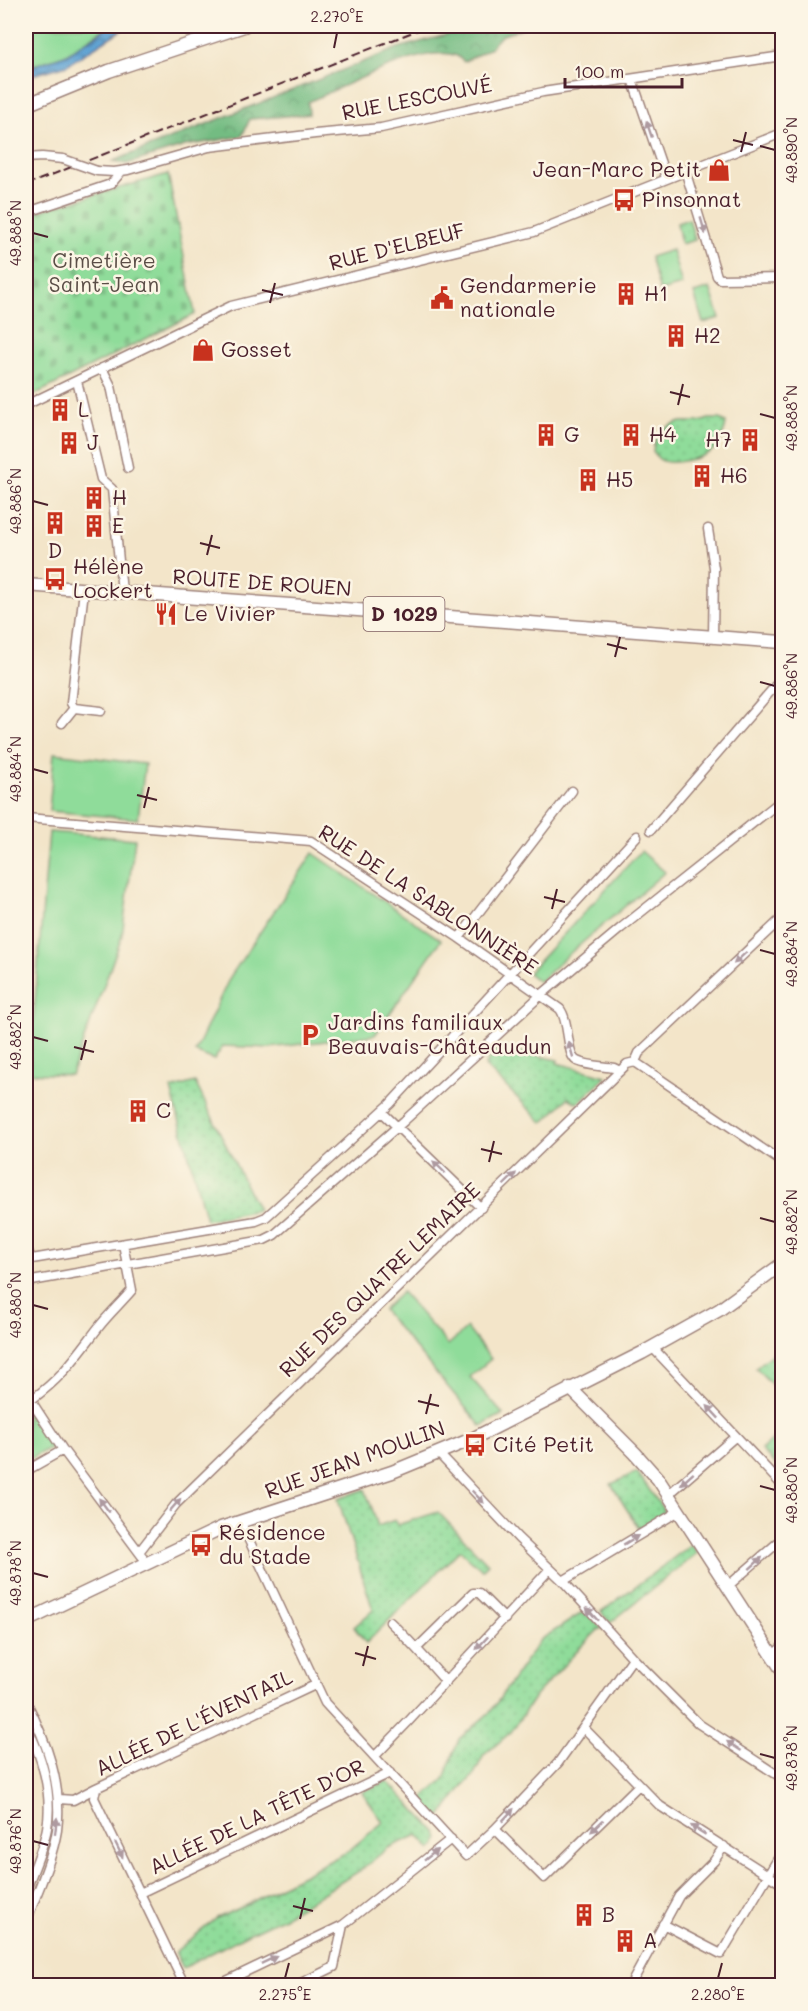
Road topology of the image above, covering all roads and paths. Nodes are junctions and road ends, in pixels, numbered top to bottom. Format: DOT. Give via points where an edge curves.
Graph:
graph roads {
  1 [pos="237,27"];
  2 [pos="783,56"];
  3 [pos="632,79"];
  4 [pos="26,105"];
  5 [pos="783,133"];
  6 [pos="26,158"];
  7 [pos="685,170"];
  8 [pos="122,171"];
  9 [pos="666,178"];
  10 [pos="37,208"];
  11 [pos="783,278"];
  12 [pos="102,368"];
  13 [pos="77,381"];
  14 [pos="26,405"];
  15 [pos="128,468"];
  16 [pos="708,529"];
  17 [pos="26,585"];
  18 [pos="84,590"];
  19 [pos="122,592"];
  20 [pos="713,637"];
  21 [pos="783,642"];
  22 [pos="783,678"];
  23 [pos="74,708"];
  24 [pos="101,711"];
  25 [pos="62,723"];
  26 [pos="572,791"];
  27 [pos="783,800"];
  28 [pos="26,819"];
  29 [pos="651,830"];
  30 [pos="637,836"];
  31 [pos="783,918"];
  32 [pos="459,938"];
  33 [pos="510,972"];
  34 [pos="541,995"];
  35 [pos="635,1062"];
  36 [pos="620,1071"];
  37 [pos="382,1112"];
  38 [pos="398,1127"];
  39 [pos="783,1162"];
  40 [pos="480,1208"];
  41 [pos="123,1244"];
  42 [pos="26,1246"];
  43 [pos="28,1260"];
  44 [pos="783,1264"];
  45 [pos="128,1265"];
  46 [pos="26,1282"];
  47 [pos="652,1347"];
  48 [pos="570,1388"];
  49 [pos="28,1396"];
  50 [pos="736,1436"];
  51 [pos="63,1450"];
  52 [pos="439,1454"];
  53 [pos="26,1471"];
  54 [pos="783,1485"];
  55 [pos="669,1494"];
  56 [pos="679,1511"];
  57 [pos="240,1521"];
  58 [pos="783,1539"];
  59 [pos="140,1552"];
  60 [pos="148,1564"];
  61 [pos="550,1569"];
  62 [pos="563,1581"];
  63 [pos="728,1586"];
  64 [pos="505,1619"];
  65 [pos="26,1621"];
  66 [pos="390,1622"];
  67 [pos="417,1648"];
  68 [pos="778,1651"];
  69 [pos="633,1658"];
  70 [pos="783,1670"];
  71 [pos="446,1682"];
  72 [pos="315,1685"];
  73 [pos="26,1701"];
  74 [pos="26,1725"];
  75 [pos="584,1728"];
  76 [pos="375,1756"];
  77 [pos="390,1773"];
  78 [pos="783,1778"];
  79 [pos="639,1785"];
  80 [pos="95,1793"];
  81 [pos="58,1799"];
  82 [pos="495,1830"];
  83 [pos="451,1839"];
  84 [pos="724,1846"];
  85 [pos="783,1852"];
  86 [pos="769,1875"];
  87 [pos="783,1884"];
  88 [pos="26,1890"];
  89 [pos="140,1893"];
  90 [pos="26,1922"];
  91 [pos="663,1924"];
  92 [pos="343,1925"];
  93 [pos="185,1986"];
  94 [pos="216,1986"];
  95 [pos="296,1986"];
  96 [pos="630,1986"];
  1 -- 4 [label="main road" via="109,71"];
  2 -- 3 [label="street, RUE LESCOUVÉ"];
  3 -- 8 [label="street, RUE LESCOUVÉ" via="543,92 381,128 203,148"];
  9 -- 3 [label="street, one-way"];
  5 -- 7 [label="street, RUE D'ELBEUF"];
  6 -- 8 [label="street, RUE LESCOUVÉ, bridge" via="63,159 97,171"];
  7 -- 9 [label="street, RUE D'ELBEUF"];
  7 -- 11 [label="street, one-way" via="717,276"];
  8 -- 10 [label="street" via="111,184"];
  9 -- 12 [label="street, RUE D'ELBEUF" via="534,232 231,306"];
  12 -- 13 [label="street, RUE D'ELBEUF"];
  12 -- 15 [label="street" via="111,386"];
  13 -- 14 [label="street, RUE D'ELBEUF"];
  13 -- 19 [label="street" via="101,479 112,489"];
  16 -- 20 [label="street" via="714,568"];
  17 -- 18 [label="main road, ROUTE DE ROUEN / D 1029"];
  18 -- 19 [label="main road, ROUTE DE ROUEN / D 1029"];
  18 -- 23 [label="street" via="71,704"];
  19 -- 20 [label="main road, ROUTE DE ROUEN / D 1029"];
  20 -- 21 [label="main road, ROUTE DE ROUEN / D 1029"];
  22 -- 29 [label="street"];
  23 -- 24 [label="street"];
  23 -- 25 [label="street"];
  26 -- 32 [label="street"];
  27 -- 34 [label="street"];
  28 -- 32 [label="street, RUE DE LA SABLONNIÈRE" via="311,841"];
  30 -- 33 [label="street"];
  31 -- 35 [label="street, RUE DES QUATRE LEMAIRE, one-way" via="639,1053"];
  32 -- 33 [label="street, RUE DE LA SABLONNIÈRE"];
  33 -- 34 [label="street, RUE DE LA SABLONNIÈRE"];
  33 -- 37 [label="street"];
  36 -- 34 [label="street, RUE DE LA SABLONNIÈRE, one-way" via="576,1061 571,1055 565,1016"];
  34 -- 38 [label="street"];
  35 -- 36 [label="street, RUE DES QUATRE LEMAIRE"];
  35 -- 39 [label="street"];
  40 -- 36 [label="street, RUE DES QUATRE LEMAIRE, one-way"];
  37 -- 38 [label="street"];
  37 -- 41 [label="street" via="266,1217"];
  40 -- 38 [label="street, one-way"];
  38 -- 45 [label="street" via="274,1235"];
  59 -- 40 [label="street, RUE DES QUATRE LEMAIRE, one-way" via="176,1504"];
  41 -- 43 [label="street"];
  41 -- 45 [label="street"];
  42 -- 43 [label="street"];
  44 -- 47 [label="main road, RUE JEAN MOULIN" via="719,1310"];
  45 -- 46 [label="street"];
  45 -- 49 [label="street" via="132,1290 69,1368 51,1385"];
  47 -- 48 [label="main road, RUE JEAN MOULIN"];
  50 -- 47 [label="street, one-way"];
  48 -- 52 [label="main road, RUE JEAN MOULIN"];
  48 -- 55 [label="main road" via="635,1453"];
  49 -- 51 [label="street"];
  50 -- 54 [label="street"];
  50 -- 55 [label="street, one-way"];
  51 -- 53 [label="street"];
  59 -- 51 [label="street, one-way"];
  52 -- 57 [label="main road, RUE JEAN MOULIN"];
  52 -- 61 [label="street, one-way"];
  55 -- 56 [label="main road"];
  62 -- 56 [label="street, one-way"];
  56 -- 63 [label="main road"];
  57 -- 60 [label="main road, RUE JEAN MOULIN"];
  57 -- 72 [label="street"];
  63 -- 58 [label="street, one-way"];
  59 -- 60 [label="street"];
  60 -- 65 [label="main road, RUE JEAN MOULIN"];
  61 -- 62 [label="street"];
  61 -- 64 [label="street"];
  69 -- 62 [label="street, one-way"];
  63 -- 68 [label="main road"];
  64 -- 67 [label="street" via="478,1593 473,1593"];
  64 -- 71 [label="street, one-way"];
  66 -- 67 [label="street"];
  67 -- 71 [label="street"];
  68 -- 70 [label="main road"];
  69 -- 75 [label="street"];
  78 -- 69 [label="street, one-way" via="699,1724"];
  71 -- 76 [label="street"];
  72 -- 76 [label="street" via="325,1703"];
  72 -- 80 [label="street, ALLÉE DE L'ÉVENTAIL"];
  73 -- 81 [label="street" via="48,1753"];
  74 -- 88 [label="street" via="46,1782 48,1809 43,1845"];
  75 -- 79 [label="street"];
  82 -- 75 [label="street, one-way"];
  76 -- 77 [label="street"];
  77 -- 83 [label="street"];
  77 -- 89 [label="street, ALLÉE DE LA TÊTE D'OR"];
  79 -- 82 [label="street, one-way" via="544,1878"];
  84 -- 79 [label="street, one-way" via="660,1806"];
  80 -- 81 [label="street, ALLÉE DE L'ÉVENTAIL" via="73,1800"];
  80 -- 89 [label="street, one-way"];
  90 -- 81 [label="street, one-way" via="53,1845"];
  82 -- 83 [label="street" via="466,1856"];
  92 -- 83 [label="street, one-way"];
  84 -- 86 [label="street"];
  84 -- 91 [label="street" via="679,1896"];
  85 -- 86 [label="street"];
  86 -- 87 [label="street"];
  86 -- 91 [label="street" via="721,1954"];
  89 -- 93 [label="street"];
  91 -- 96 [label="street"];
  94 -- 92 [label="street, one-way"];
  92 -- 95 [label="street" via="334,1967"];
}
